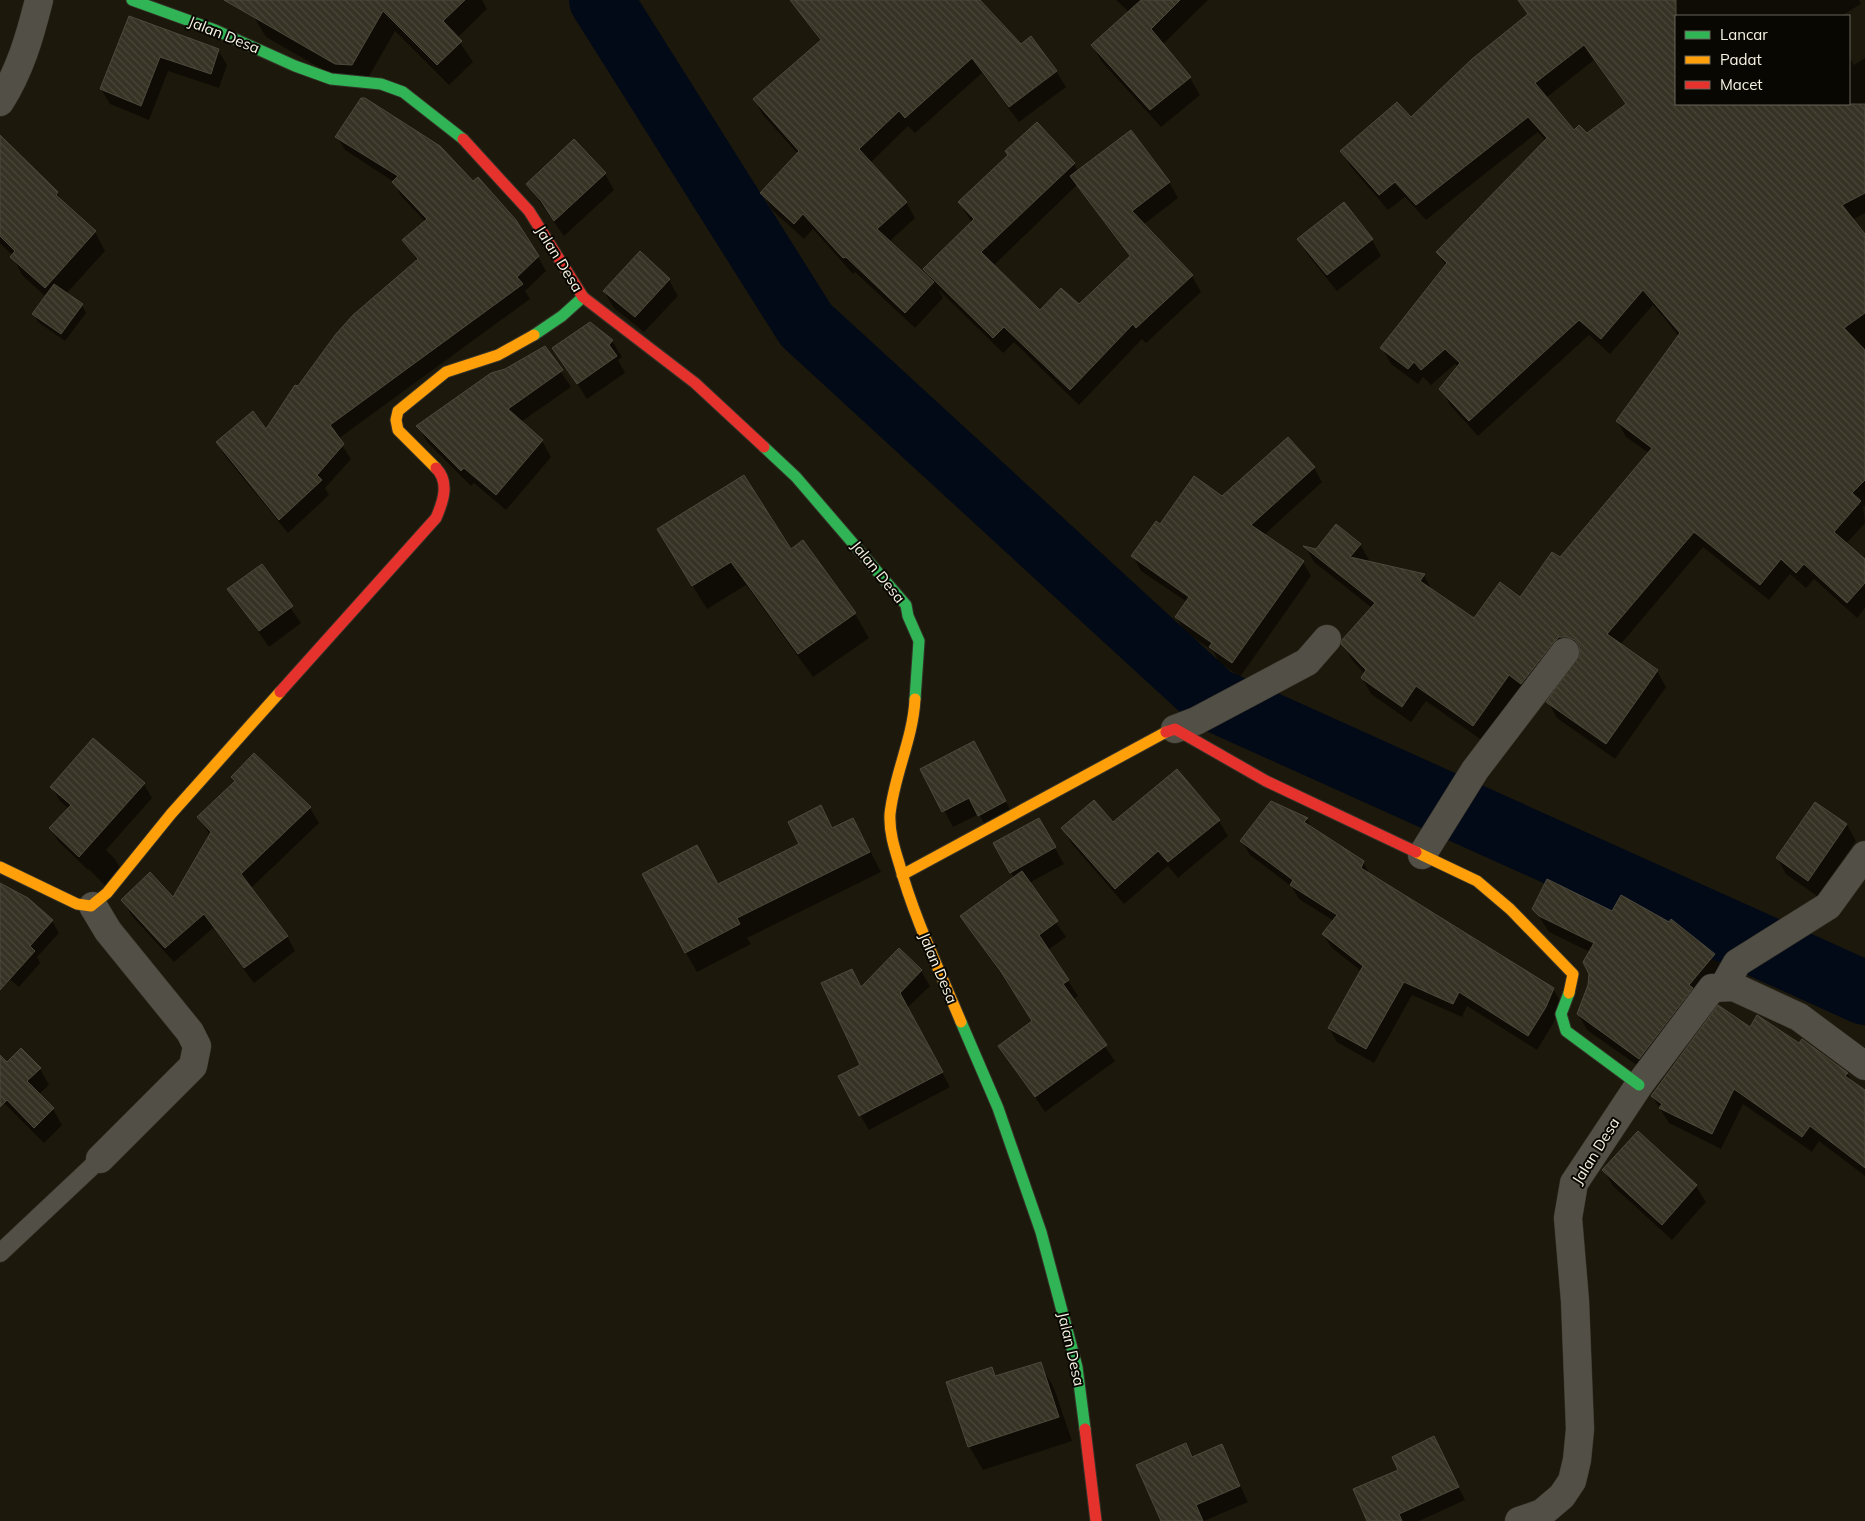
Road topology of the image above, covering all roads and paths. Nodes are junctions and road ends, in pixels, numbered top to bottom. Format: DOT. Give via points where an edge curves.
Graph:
graph roads {
  1 [pos="39,0"];
  2 [pos="132,0"];
  3 [pos="0,102"];
  4 [pos="583,297"];
  5 [pos="1327,639"];
  6 [pos="1565,652"];
  7 [pos="1185,725"];
  8 [pos="1422,855"];
  9 [pos="1865,855"];
  10 [pos="0,867"];
  11 [pos="902,875"];
  12 [pos="93,906"];
  13 [pos="1724,986"];
  14 [pos="1865,1066"];
  15 [pos="1639,1084"];
  16 [pos="100,1159"];
  17 [pos="0,1253"];
  18 [pos="1096,1521"];
  19 [pos="1518,1521"];
  1 -- 3 [label="street" via="17,73"];
  2 -- 4 [label="street, Jalan Desa" via="215,30 332,79 381,84 403,92 468,143 529,211"];
  4 -- 11 [label="street, Jalan Desa" via="695,383 796,477 906,605 919,640 915,704 890,816 891,835"];
  4 -- 12 [label="street" via="524,342 498,355 446,372 398,411 398,430 439,471 444,485 444,499 436,518 171,814 130,863 117,884"];
  5 -- 7 [label="street" via="1307,662"];
  6 -- 8 [label="street" via="1475,770"];
  7 -- 8 [label="street" via="1266,781"];
  7 -- 11 [label="street" via="1159,735"];
  8 -- 15 [label="street" via="1477,881 1510,909 1573,974 1574,983 1564,999 1561,1024"];
  9 -- 13 [label="street" via="1828,906 1738,962"];
  10 -- 12 [label="street" via="22,874 48,891 84,906"];
  11 -- 18 [label="street, Jalan Desa" via="910,902 998,1108 1041,1232 1077,1367"];
  12 -- 16 [label="street" via="108,932 181,1020 197,1046 193,1066"];
  13 -- 14 [label="street" via="1734,987 1799,1016"];
  13 -- 15 [label="street, Jalan Desa" via="1712,988"];
  15 -- 19 [label="street, Jalan Desa" via="1574,1183 1570,1199 1568,1218 1580,1429 1572,1481 1562,1496 1542,1513"];
  16 -- 17 [label="lane"];
}
